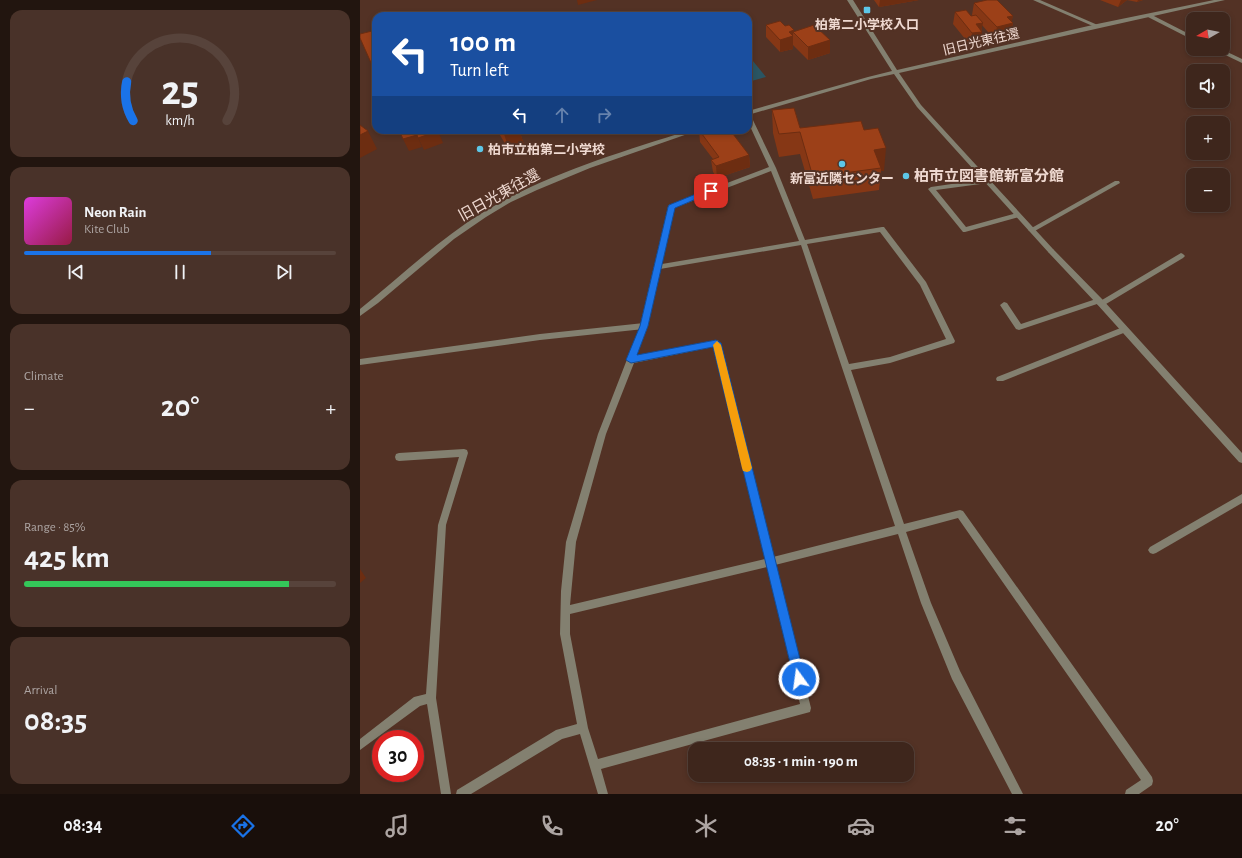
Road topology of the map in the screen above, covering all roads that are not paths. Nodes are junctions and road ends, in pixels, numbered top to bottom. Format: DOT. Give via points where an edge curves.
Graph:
graph roads {
  1 [pos="850,0"];
  2 [pos="1036,0"];
  3 [pos="1055,0"];
  4 [pos="1222,0"];
  5 [pos="1050,6"];
  6 [pos="1148,16"];
  7 [pos="1097,26"];
  8 [pos="1186,35"];
  9 [pos="1230,55"];
  10 [pos="1242,61"];
  11 [pos="895,72"];
  12 [pos="752,112"];
  13 [pos="752,124"];
  14 [pos="684,134"];
  15 [pos="773,168"];
  16 [pos="986,181"];
  17 [pos="1117,183"];
  18 [pos="1017,215"];
  19 [pos="1031,230"];
  20 [pos="803,242"];
  21 [pos="1181,256"];
  22 [pos="659,267"];
  23 [pos="1100,303"];
  24 [pos="1004,305"];
  25 [pos="360,313"];
  26 [pos="644,326"];
  27 [pos="1124,330"];
  28 [pos="631,360"];
  29 [pos="360,362"];
  30 [pos="846,368"];
  31 [pos="1000,379"];
  32 [pos="399,457"];
  33 [pos="1242,459"];
  34 [pos="1242,498"];
  35 [pos="901,530"];
  36 [pos="1153,550"];
  37 [pos="770,562"];
  38 [pos="565,611"];
  39 [pos="430,698"];
  40 [pos="583,728"];
  41 [pos="360,745"];
  42 [pos="594,765"];
  43 [pos="446,794"];
  44 [pos="461,794"];
  45 [pos="603,794"];
  46 [pos="1018,794"];
  47 [pos="1130,794"];
  1 -- 11 [label="street"];
  2 -- 5 [label="street"];
  3 -- 5 [label="street"];
  4 -- 6 [label="street, 旧日光東往還"];
  5 -- 7 [label="street"];
  6 -- 7 [label="street, 旧日光東往還"];
  6 -- 8 [label="street"];
  7 -- 11 [label="street, 旧日光東往還"];
  9 -- 10 [label="street"];
  11 -- 12 [label="street, 旧日光東往還"];
  11 -- 16 [label="street" via="919,106"];
  13 -- 15 [label="street"];
  14 -- 25 [label="street, 旧日光東往還" via="563,176 508,202 461,231"];
  15 -- 20 [label="street"];
  15 -- 22 [label="street" via="672,207"];
  16 -- 18 [label="street"];
  16 -- 18 [label="street" via="931,189 965,230"];
  17 -- 19 [label="street"];
  18 -- 19 [label="street"];
  19 -- 23 [label="street"];
  20 -- 22 [label="street"];
  20 -- 30 [label="street"];
  20 -- 30 [label="street" via="882,229 923,284 951,341 890,360"];
  21 -- 23 [label="street"];
  22 -- 26 [label="street"];
  23 -- 24 [label="street" via="1019,327"];
  23 -- 27 [label="street"];
  26 -- 28 [label="street"];
  26 -- 29 [label="street" via="540,337"];
  27 -- 31 [label="street"];
  27 -- 33 [label="street"];
  28 -- 37 [label="street" via="716,343"];
  28 -- 38 [label="street" via="602,434 571,542"];
  30 -- 35 [label="street"];
  32 -- 39 [label="street" via="464,452 442,525"];
  34 -- 36 [label="street"];
  35 -- 37 [label="street"];
  35 -- 46 [label="street" via="926,604 956,675"];
  35 -- 47 [label="street" via="960,514 1148,781"];
  37 -- 38 [label="street"];
  37 -- 42 [label="street" via="806,708"];
  38 -- 40 [label="street" via="565,634"];
  39 -- 41 [label="street" via="418,701"];
  39 -- 43 [label="street"];
  40 -- 42 [label="street"];
  40 -- 44 [label="street" via="560,734"];
  42 -- 45 [label="street"];
}
